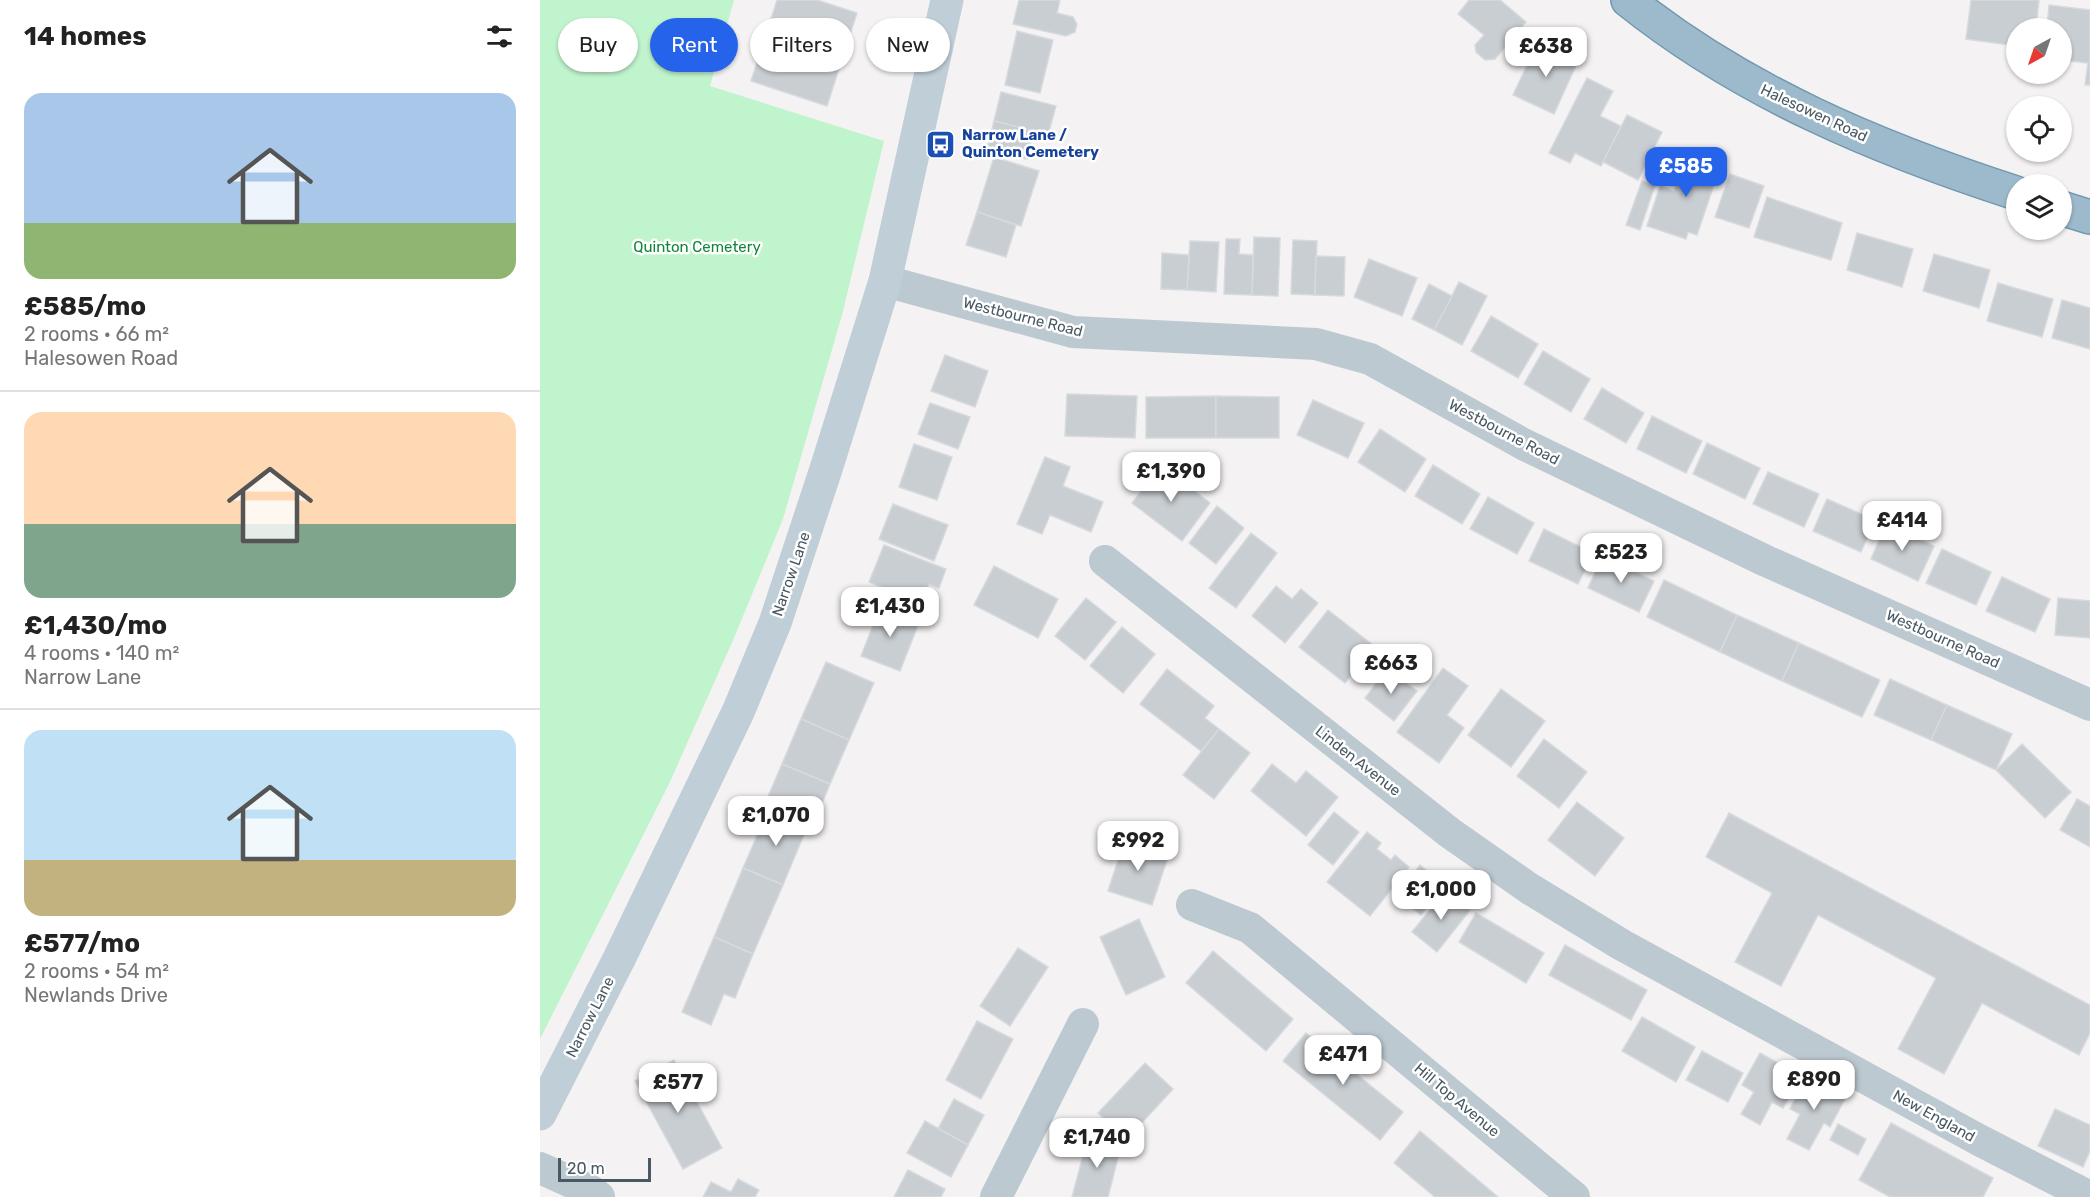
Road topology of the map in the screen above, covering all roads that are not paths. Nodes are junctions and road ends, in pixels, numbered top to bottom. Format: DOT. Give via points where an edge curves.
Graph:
graph roads {
  1 [pos="946,0"];
  2 [pos="1628,0"];
  3 [pos="2006,189"];
  4 [pos="2072,211"];
  5 [pos="2090,217"];
  6 [pos="885,282"];
  7 [pos="1105,561"];
  8 [pos="2090,705"];
  9 [pos="1192,905"];
  10 [pos="1622,945"];
  11 [pos="1083,1024"];
  12 [pos="540,1114"];
  13 [pos="540,1168"];
  14 [pos="599,1197"];
  15 [pos="996,1197"];
  16 [pos="1574,1197"];
  17 [pos="2090,1197"];
  1 -- 6 [label="main road, Narrow Lane"];
  2 -- 3 [label="highway, Halesowen Road" via="1710,59 1777,97 1899,151"];
  4 -- 5 [label="highway"];
  6 -- 8 [label="street, Westbourne Road" via="1074,332 1316,344 1370,359 1525,445 1745,551"];
  6 -- 12 [label="main road, Narrow Lane" via="775,623 738,712"];
  7 -- 10 [label="street, Linden Avenue" via="1450,834"];
  9 -- 16 [label="street, Hill Top Avenue" via="1250,928"];
  10 -- 17 [label="street, New England"];
  11 -- 15 [label="street"];
  13 -- 14 [label="street"];
}
